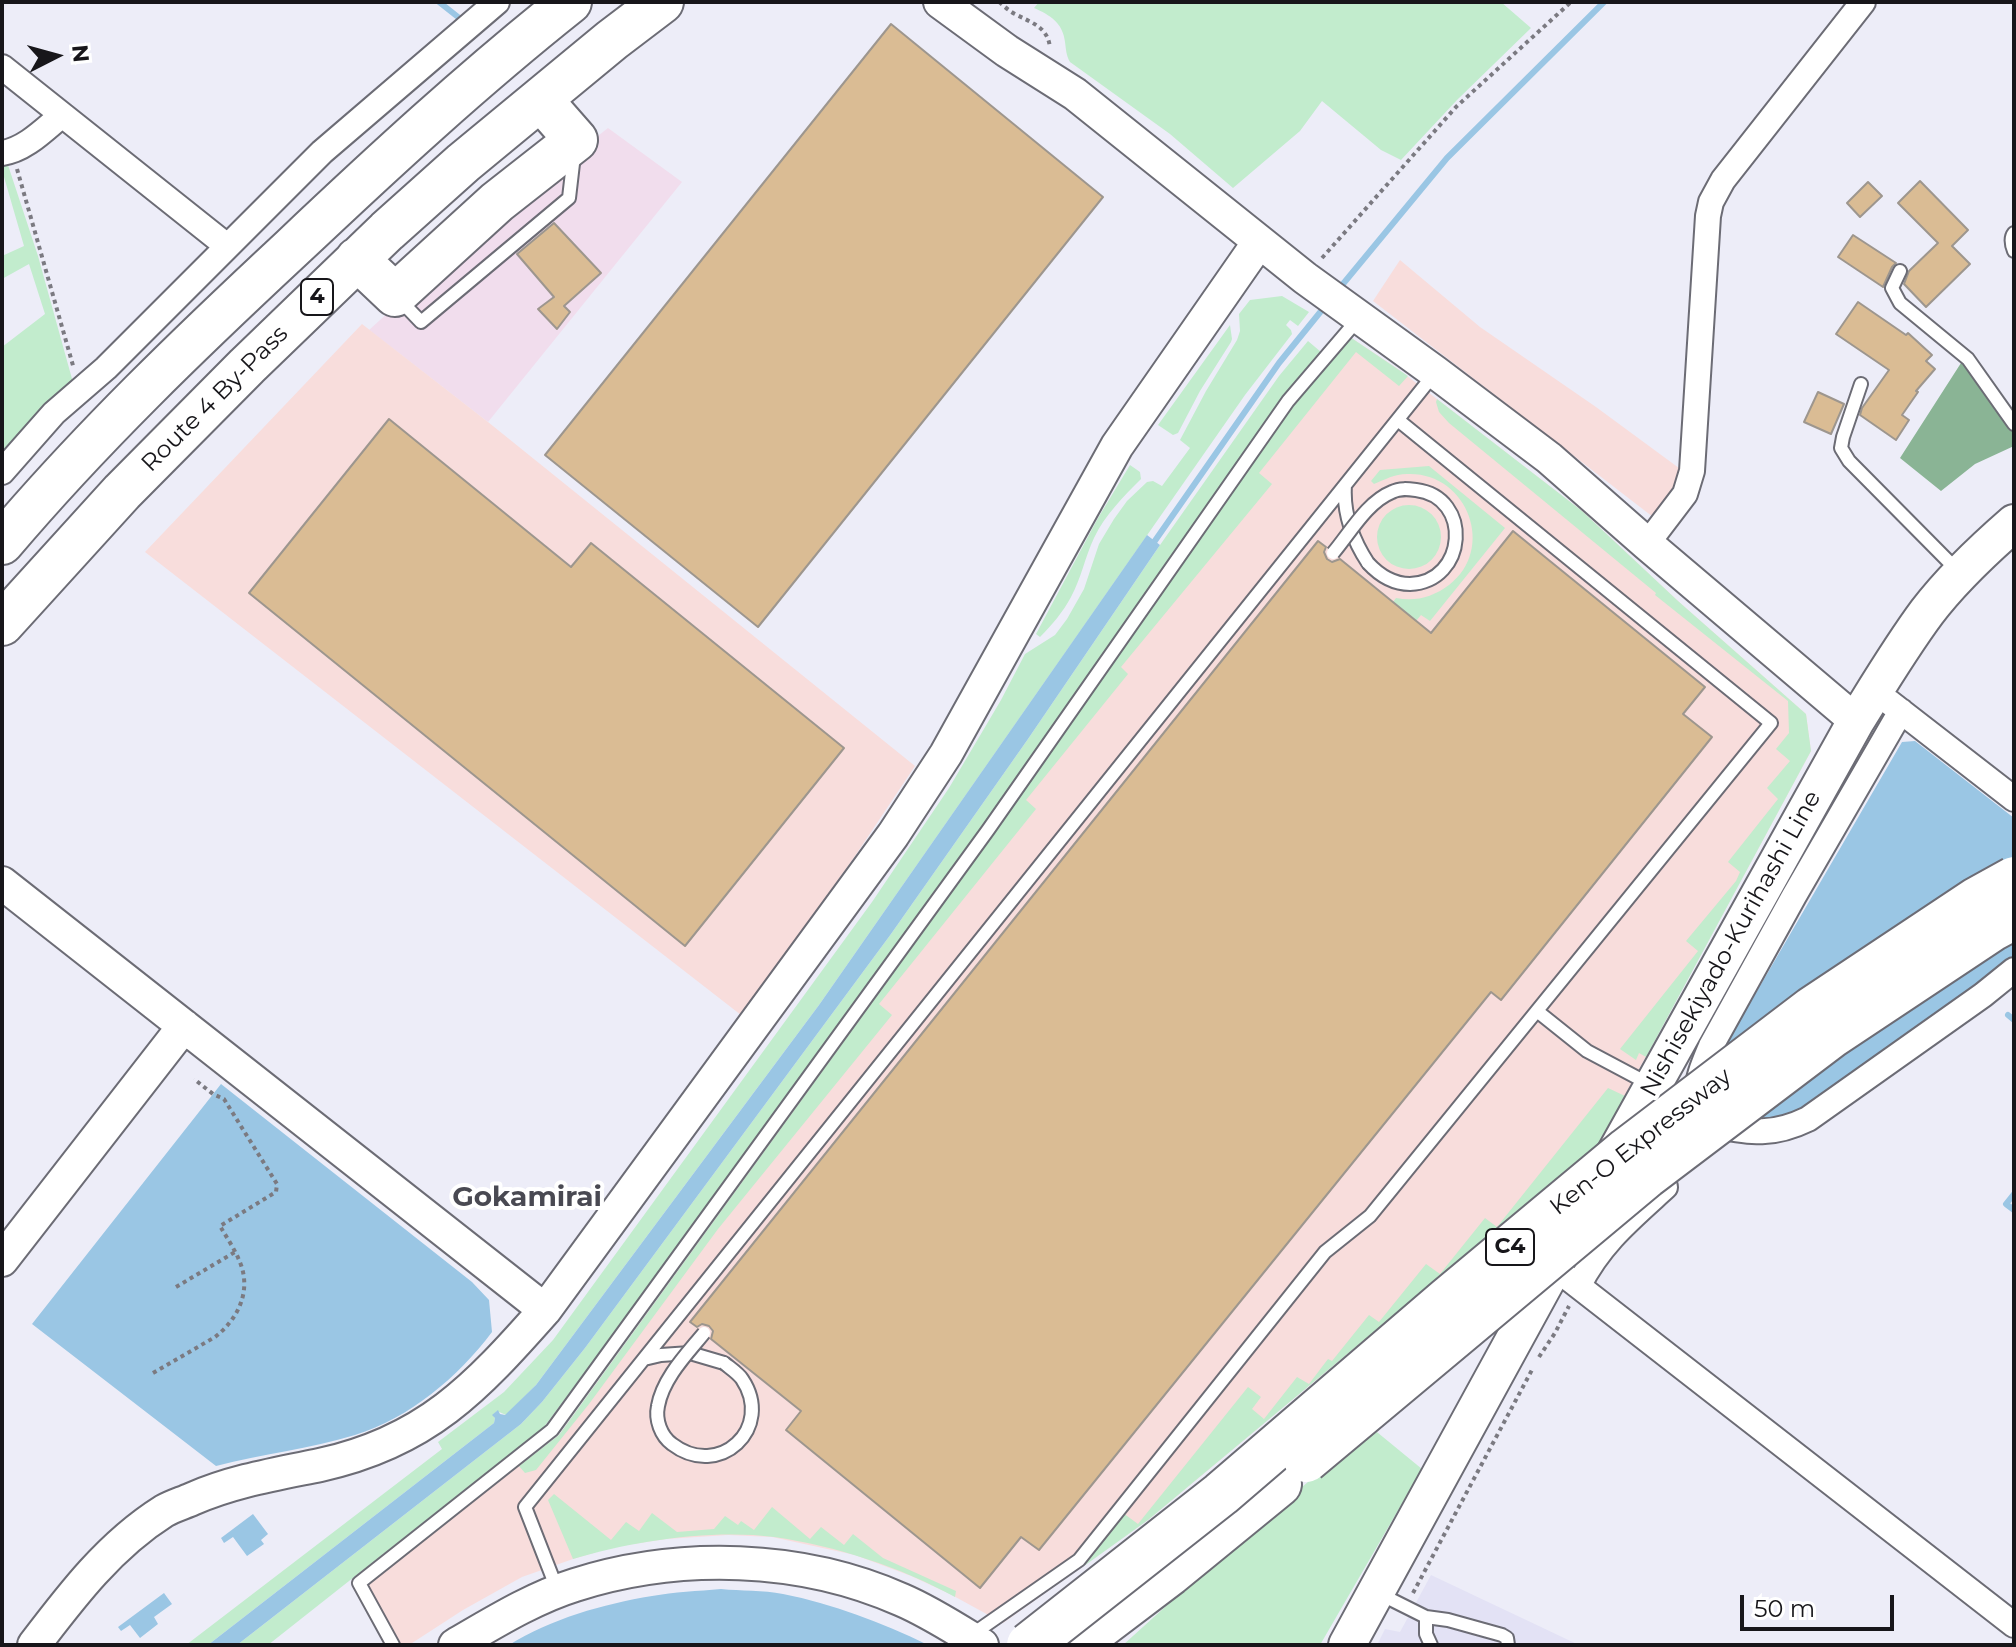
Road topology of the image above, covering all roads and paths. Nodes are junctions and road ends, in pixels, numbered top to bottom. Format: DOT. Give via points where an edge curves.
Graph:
graph roads {
  1 [pos="497,2"];
  2 [pos="570,2"];
  3 [pos="621,2"];
  4 [pos="662,2"];
  5 [pos="940,2"];
  6 [pos="999,2"];
  7 [pos="1571,2"];
  8 [pos="1863,2"];
  9 [pos="1049,55"];
  10 [pos="2,67"];
  11 [pos="541,100"];
  12 [pos="62,115"];
  13 [pos="7,152"];
  14 [pos="320,221"];
  15 [pos="2014,233"];
  16 [pos="1259,242"];
  17 [pos="227,246"];
  18 [pos="2014,251"];
  19 [pos="357,259"];
  20 [pos="1900,271"];
  21 [pos="1305,278"];
  22 [pos="1359,318"];
  23 [pos="1435,372"];
  24 [pos="1861,384"];
  25 [pos="80,390"];
  26 [pos="1398,420"];
  27 [pos="2014,424"];
  28 [pos="2,472"];
  29 [pos="1345,485"];
  30 [pos="2014,523"];
  31 [pos="2,543"];
  32 [pos="1647,544"];
  33 [pos="1333,553"];
  34 [pos="1960,574"];
  35 [pos="14,610"];
  36 [pos="2,631"];
  37 [pos="1888,701"];
  38 [pos="1856,721"];
  39 [pos="2014,799"];
  40 [pos="2014,879"];
  41 [pos="2,883"];
  42 [pos="2014,917"];
  43 [pos="2014,970"];
  44 [pos="1537,1011"];
  45 [pos="184,1026"];
  46 [pos="194,1079"];
  47 [pos="1652,1086"];
  48 [pos="1699,1123"];
  49 [pos="235,1252"];
  50 [pos="2,1260"];
  51 [pos="1566,1276"];
  52 [pos="176,1287"];
  53 [pos="545,1310"];
  54 [pos="704,1333"];
  55 [pos="644,1359"];
  56 [pos="153,1373"];
  57 [pos="1279,1484"];
  58 [pos="558,1592"];
  59 [pos="1391,1599"];
  60 [pos="1426,1617"];
  61 [pos="2014,1625"];
  62 [pos="975,1641"];
  63 [pos="34,1645"];
  64 [pos="393,1645"];
  65 [pos="455,1645"];
  66 [pos="1029,1645"];
  67 [pos="1075,1645"];
  68 [pos="1103,1645"];
  69 [pos="1347,1645"];
  70 [pos="1431,1645"];
  71 [pos="1508,1645"];
  1 -- 17 [label="street" via="322,152"];
  2 -- 14 [label="highway, 4"];
  3 -- 14 [label="highway" via="412,160"];
  4 -- 11 [label="highway, Route 4 By-Pass / 4"];
  5 -- 16 [label="street" via="1075,94"];
  6 -- 9 [label="path" via="1047,33"];
  7 -- 21 [label="path" via="1456,107"];
  8 -- 32 [label="street" via="1711,202 1692,471 1685,494"];
  10 -- 12 [label="street"];
  11 -- 19 [label="highway, Route 4 By-Pass / 4"];
  11 -- 19 [label="highway" via="576,140 497,202 395,295"];
  12 -- 13 [label="street"];
  12 -- 17 [label="street"];
  13 -- 25 [label="path"];
  14 -- 31 [label="highway, 4" via="144,390"];
  15 -- 18 [label="lane"];
  16 -- 21 [label="street"];
  16 -- 53 [label="street" via="1117,446 946,754 893,835"];
  17 -- 25 [label="street"];
  19 -- 35 [label="highway, Route 4 By-Pass / 4" via="122,492"];
  20 -- 27 [label="lane" via="1892,288 1900,303 1968,359"];
  21 -- 22 [label="street"];
  22 -- 23 [label="street"];
  22 -- 64 [label="lane" via="1288,401 979,843 552,1430 359,1583"];
  23 -- 26 [label="lane"];
  23 -- 32 [label="street" via="1549,458"];
  24 -- 34 [label="lane" via="1841,448"];
  25 -- 28 [label="street"];
  26 -- 29 [label="lane"];
  26 -- 44 [label="lane" via="1771,723"];
  29 -- 33 [label="lane, bridge" via="1348,520 1357,543 1382,577 1404,584 1427,580 1447,566 1456,541 1451,513 1440,499 1405,489 1372,505"];
  29 -- 55 [label="lane"];
  30 -- 34 [label="main road, Nishisekiyado-Kurihashi Line"];
  32 -- 38 [label="street"];
  34 -- 37 [label="main road, Nishisekiyado-Kurihashi Line" via="1929,610"];
  35 -- 36 [label="highway, Route 4 By-Pass"];
  37 -- 38 [label="main road, Nishisekiyado-Kurihashi Line"];
  37 -- 39 [label="street"];
  37 -- 48 [label="street" via="1794,896 1711,1046 1697,1085"];
  38 -- 47 [label="main road, Nishisekiyado-Kurihashi Line"];
  40 -- 66 [label="highway, Ken-O Expressway / C4, bridge" via="1812,1009 1627,1150 1221,1494"];
  41 -- 45 [label="street"];
  42 -- 57 [label="highway, Ken-O Expressway / C4, bridge" via="1831,1036 1646,1176"];
  43 -- 48 [label="street" via="1788,1129 1767,1132"];
  44 -- 47 [label="lane" via="1587,1051"];
  44 -- 62 [label="lane" via="1370,1216 1325,1252 1079,1560"];
  45 -- 50 [label="street"];
  45 -- 53 [label="street"];
  46 -- 49 [label="path" via="224,1099 277,1184 276,1192 220,1226"];
  47 -- 51 [label="main road, Nishisekiyado-Kurihashi Line"];
  48 -- 51 [label="street" via="1682,1168 1597,1253"];
  49 -- 52 [label="path"];
  49 -- 56 [label="path" via="244,1276 235,1318 215,1337"];
  51 -- 59 [label="main road, Nishisekiyado-Kurihashi Line"];
  51 -- 59 [label="path" via="1555,1333"];
  51 -- 61 [label="street"];
  53 -- 63 [label="street" via="454,1403 403,1437 335,1461 235,1482 166,1510 113,1551"];
  54 -- 55 [label="lane, bridge" via="677,1367 663,1391 657,1418 667,1440 682,1451 698,1457 728,1452 740,1441 753,1412 741,1378 724,1363 690,1353 661,1355"];
  55 -- 58 [label="lane" via="525,1507"];
  57 -- 67 [label="highway, Ken-O Expressway / C4"];
  57 -- 68 [label="highway"];
  58 -- 62 [label="street" via="633,1569 767,1565 850,1580 903,1600"];
  58 -- 65 [label="street"];
  59 -- 60 [label="lane"];
  59 -- 69 [label="main road, Nishisekiyado-Kurihashi Line"];
  60 -- 70 [label="lane"];
  60 -- 71 [label="lane" via="1502,1635"];
}
